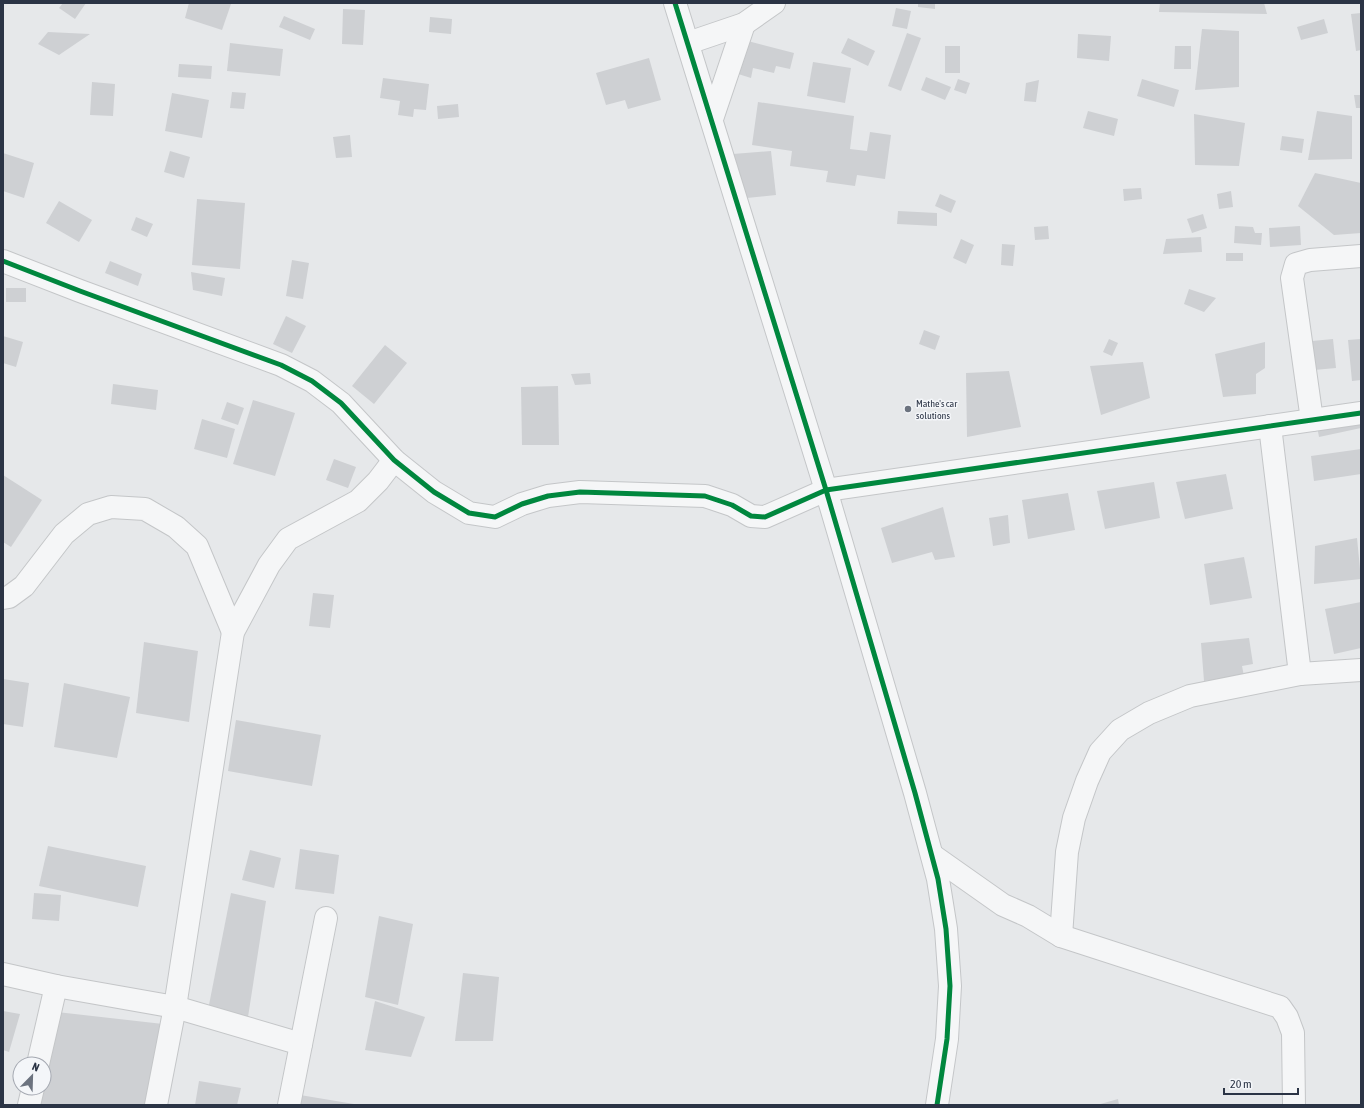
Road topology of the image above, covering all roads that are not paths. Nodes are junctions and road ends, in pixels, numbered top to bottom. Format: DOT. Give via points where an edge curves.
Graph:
graph roads {
  1 [pos="675,3"];
  2 [pos="774,3"];
  3 [pos="744,24"];
  4 [pos="688,43"];
  5 [pos="712,119"];
  6 [pos="1361,256"];
  7 [pos="3,261"];
  8 [pos="1361,413"];
  9 [pos="1312,420"];
  10 [pos="1270,426"];
  11 [pos="394,460"];
  12 [pos="826,490"];
  13 [pos="3,598"];
  14 [pos="233,632"];
  15 [pos="1361,670"];
  16 [pos="1300,674"];
  17 [pos="932,855"];
  18 [pos="326,918"];
  19 [pos="1061,936"];
  20 [pos="3,974"];
  21 [pos="56,986"];
  22 [pos="175,1007"];
  23 [pos="301,1044"];
  24 [pos="40,1056"];
  25 [pos="156,1105"];
  26 [pos="289,1105"];
  27 [pos="937,1105"];
  28 [pos="1294,1105"];
  1 -- 4 [label="street"];
  2 -- 3 [label="street"];
  3 -- 4 [label="street"];
  3 -- 5 [label="street"];
  4 -- 5 [label="street"];
  5 -- 12 [label="street"];
  6 -- 9 [label="street" via="1310,260 1296,264 1292,278"];
  7 -- 11 [label="street" via="281,365 312,381 341,403"];
  8 -- 9 [label="street"];
  9 -- 10 [label="street"];
  10 -- 12 [label="street"];
  10 -- 16 [label="street"];
  11 -- 12 [label="street" via="434,492 469,513 495,517 522,504 548,496 580,492 705,496 732,505 751,516 765,517"];
  11 -- 14 [label="street" via="358,501 288,539 269,566"];
  12 -- 17 [label="street"];
  13 -- 14 [label="street" via="9,597 24,586 64,534 88,514 111,507 144,509 176,527 197,546"];
  14 -- 22 [label="street"];
  15 -- 16 [label="street"];
  16 -- 19 [label="street" via="1190,696 1149,713 1120,730 1100,752 1074,818 1067,852"];
  17 -- 19 [label="street" via="1003,905 1028,916"];
  17 -- 27 [label="street" via="946,929 950,986"];
  18 -- 23 [label="street"];
  19 -- 28 [label="street" via="1280,1007 1293,1033"];
  20 -- 21 [label="street"];
  21 -- 22 [label="street"];
  21 -- 24 [label="street"];
  22 -- 23 [label="street"];
  22 -- 25 [label="street"];
  23 -- 26 [label="street"];
}
